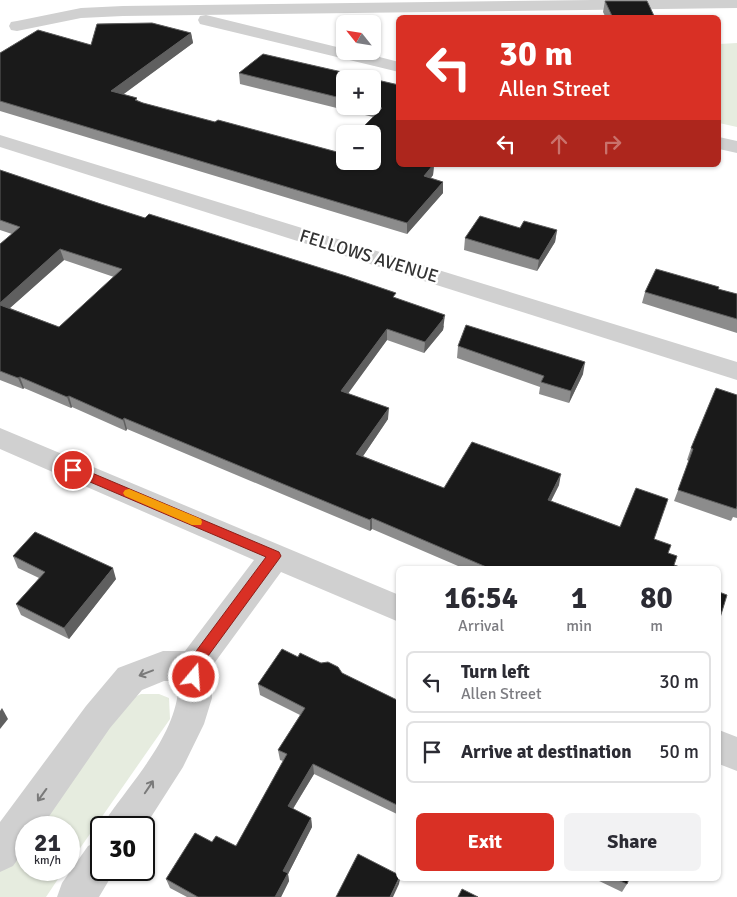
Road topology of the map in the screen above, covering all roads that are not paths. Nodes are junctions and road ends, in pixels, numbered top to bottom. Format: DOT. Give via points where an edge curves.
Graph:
graph roads {
  1 [pos="118,0"];
  2 [pos="737,3"];
  3 [pos="47,5"];
  4 [pos="159,10"];
  5 [pos="17,26"];
  6 [pos="0,36"];
  7 [pos="396,66"];
  8 [pos="0,141"];
  9 [pos="721,143"];
  10 [pos="737,147"];
  11 [pos="737,371"];
  12 [pos="0,438"];
  13 [pos="275,556"];
  14 [pos="396,608"];
  15 [pos="193,666"];
  16 [pos="721,748"];
  17 [pos="737,754"];
  18 [pos="130,816"];
  19 [pos="0,853"];
  20 [pos="90,876"];
  21 [pos="76,897"];
  1 -- 4 [label="street"];
  2 -- 4 [label="street"];
  3 -- 5 [label="street"];
  4 -- 5 [label="street" via="81,14"];
  4 -- 7 [label="street"];
  5 -- 6 [label="street"];
  8 -- 11 [label="street, FELLOWS AVENUE"];
  9 -- 10 [label="street"];
  12 -- 13 [label="street"];
  13 -- 14 [label="street"];
  13 -- 15 [label="street"];
  18 -- 15 [label="street, one-way" via="170,756 193,707 196,687"];
  15 -- 19 [label="street, one-way" via="163,666 130,679 98,717"];
  16 -- 17 [label="street"];
  20 -- 21 [label="street"];
}
